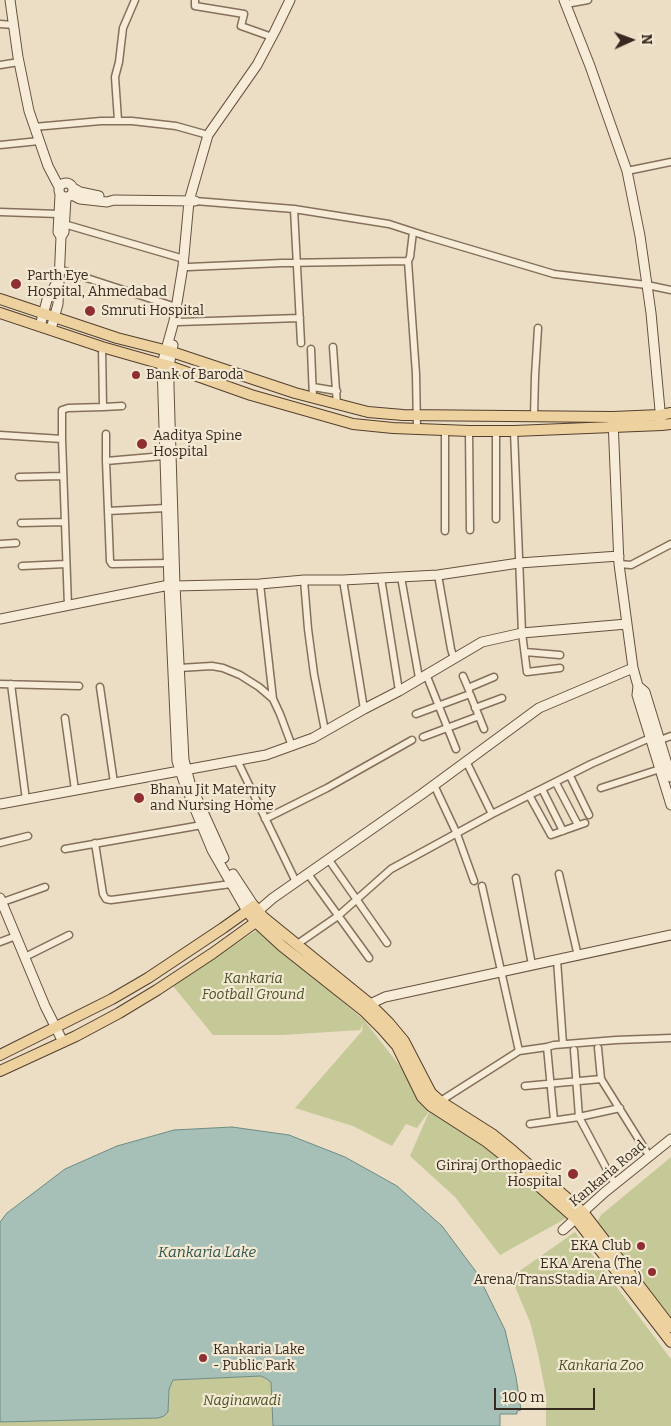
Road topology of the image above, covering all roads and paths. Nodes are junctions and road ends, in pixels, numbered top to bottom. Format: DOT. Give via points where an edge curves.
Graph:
graph roads {
  1 [pos="10,0"];
  2 [pos="135,0"];
  3 [pos="195,0"];
  4 [pos="290,0"];
  5 [pos="295,0"];
  6 [pos="588,0"];
  7 [pos="565,2"];
  8 [pos="0,24"];
  9 [pos="14,25"];
  10 [pos="272,37"];
  11 [pos="19,62"];
  12 [pos="0,65"];
  13 [pos="118,120"];
  14 [pos="34,127"];
  15 [pos="208,135"];
  16 [pos="38,141"];
  17 [pos="0,146"];
  18 [pos="671,162"];
  19 [pos="627,171"];
  20 [pos="66,191"];
  21 [pos="192,201"];
  22 [pos="294,209"];
  23 [pos="0,212"];
  24 [pos="59,214"];
  25 [pos="64,224"];
  26 [pos="413,232"];
  27 [pos="61,237"];
  28 [pos="408,262"];
  29 [pos="186,263"];
  30 [pos="298,263"];
  31 [pos="59,269"];
  32 [pos="59,280"];
  33 [pos="647,285"];
  34 [pos="671,290"];
  35 [pos="0,299"];
  36 [pos="176,307"];
  37 [pos="0,313"];
  38 [pos="44,314"];
  39 [pos="56,318"];
  40 [pos="300,318"];
  41 [pos="178,322"];
  42 [pos="40,326"];
  43 [pos="538,328"];
  44 [pos="51,329"];
  45 [pos="301,343"];
  46 [pos="102,347"];
  47 [pos="333,347"];
  48 [pos="311,349"];
  49 [pos="168,351"];
  50 [pos="165,365"];
  51 [pos="313,386"];
  52 [pos="336,391"];
  53 [pos="313,398"];
  54 [pos="337,405"];
  55 [pos="122,406"];
  56 [pos="103,407"];
  57 [pos="671,413"];
  58 [pos="417,415"];
  59 [pos="660,415"];
  60 [pos="534,417"];
  61 [pos="613,422"];
  62 [pos="667,425"];
  63 [pos="416,429"];
  64 [pos="445,430"];
  65 [pos="469,431"];
  66 [pos="496,431"];
  67 [pos="514,431"];
  68 [pos="106,434"];
  69 [pos="0,435"];
  70 [pos="62,439"];
  71 [pos="164,456"];
  72 [pos="106,461"];
  73 [pos="63,476"];
  74 [pos="19,477"];
  75 [pos="166,508"];
  76 [pos="108,511"];
  77 [pos="496,519"];
  78 [pos="64,522"];
  79 [pos="21,523"];
  80 [pos="470,530"];
  81 [pos="445,531"];
  82 [pos="16,543"];
  83 [pos="0,544"];
  84 [pos="671,544"];
  85 [pos="619,560"];
  86 [pos="168,563"];
  87 [pos="519,563"];
  88 [pos="66,564"];
  89 [pos="22,566"];
  90 [pos="438,575"];
  91 [pos="401,577"];
  92 [pos="382,578"];
  93 [pos="304,580"];
  94 [pos="343,580"];
  95 [pos="260,584"];
  96 [pos="172,586"];
  97 [pos="68,606"];
  98 [pos="0,619"];
  99 [pos="627,624"];
  100 [pos="522,633"];
  101 [pos="525,652"];
  102 [pos="560,655"];
  103 [pos="454,658"];
  104 [pos="179,668"];
  105 [pos="560,668"];
  106 [pos="634,668"];
  107 [pos="422,676"];
  108 [pos="463,676"];
  109 [pos="494,677"];
  110 [pos="0,684"];
  111 [pos="11,684"];
  112 [pos="79,686"];
  113 [pos="100,687"];
  114 [pos="399,691"];
  115 [pos="469,691"];
  116 [pos="502,698"];
  117 [pos="273,699"];
  118 [pos="438,705"];
  119 [pos="475,708"];
  120 [pos="364,709"];
  121 [pos="416,714"];
  122 [pos="478,716"];
  123 [pos="65,718"];
  124 [pos="447,728"];
  125 [pos="484,729"];
  126 [pos="325,731"];
  127 [pos="671,736"];
  128 [pos="423,737"];
  129 [pos="655,739"];
  130 [pos="412,740"];
  131 [pos="292,746"];
  132 [pos="456,749"];
  133 [pos="236,760"];
  134 [pos="466,761"];
  135 [pos="660,769"];
  136 [pos="183,770"];
  137 [pos="570,776"];
  138 [pos="671,777"];
  139 [pos="114,783"];
  140 [pos="556,783"];
  141 [pos="434,785"];
  142 [pos="601,788"];
  143 [pos="542,789"];
  144 [pos="75,790"];
  145 [pos="529,795"];
  146 [pos="26,800"];
  147 [pos="0,804"];
  148 [pos="671,805"];
  149 [pos="492,814"];
  150 [pos="589,815"];
  151 [pos="265,819"];
  152 [pos="202,825"];
  153 [pos="564,831"];
  154 [pos="457,834"];
  155 [pos="28,836"];
  156 [pos="0,843"];
  157 [pos="95,843"];
  158 [pos="65,849"];
  159 [pos="329,860"];
  160 [pos="308,874"];
  161 [pos="559,874"];
  162 [pos="516,878"];
  163 [pos="474,881"];
  164 [pos="296,882"];
  165 [pos="231,884"];
  166 [pos="482,886"];
  167 [pos="45,887"];
  168 [pos="357,899"];
  169 [pos="1,901"];
  170 [pos="256,913"];
  171 [pos="338,916"];
  172 [pos="69,935"];
  173 [pos="671,935"];
  174 [pos="16,936"];
  175 [pos="0,942"];
  176 [pos="388,943"];
  177 [pos="296,945"];
  178 [pos="578,956"];
  179 [pos="25,957"];
  180 [pos="369,958"];
  181 [pos="557,960"];
  182 [pos="532,965"];
  183 [pos="501,973"];
  184 [pos="367,1008"];
  185 [pos="55,1028"];
  186 [pos="671,1038"];
  187 [pos="63,1042"];
  188 [pos="563,1044"];
  189 [pos="547,1047"];
  190 [pos="598,1048"];
  191 [pos="519,1050"];
  192 [pos="574,1050"];
  193 [pos="0,1055"];
  194 [pos="0,1071"];
  195 [pos="601,1079"];
  196 [pos="576,1081"];
  197 [pos="550,1084"];
  198 [pos="525,1086"];
  199 [pos="436,1104"];
  200 [pos="620,1108"];
  201 [pos="579,1117"];
  202 [pos="554,1120"];
  203 [pos="530,1124"];
  204 [pos="671,1131"];
  205 [pos="671,1139"];
  206 [pos="646,1151"];
  207 [pos="612,1179"];
  208 [pos="578,1214"];
  209 [pos="563,1230"];
  210 [pos="671,1327"];
  211 [pos="671,1342"];
  1 -- 9 [label="street"];
  2 -- 13 [label="street" via="123,28 114,77"];
  3 -- 10 [label="street" via="195,6 244,14 241,26"];
  4 -- 10 [label="street"];
  5 -- 21 [label="street" via="261,68 213,138"];
  6 -- 7 [label="street"];
  7 -- 19 [label="street"];
  8 -- 9 [label="street"];
  9 -- 11 [label="street"];
  10 -- 15 [label="street" via="252,73"];
  11 -- 12 [label="street"];
  11 -- 14 [label="street"];
  13 -- 14 [label="street"];
  13 -- 15 [label="street" via="176,126"];
  14 -- 16 [label="street"];
  15 -- 21 [label="street"];
  16 -- 17 [label="street"];
  16 -- 20 [label="street" via="48,166"];
  18 -- 19 [label="street"];
  19 -- 33 [label="street"];
  20 -- 21 [label="street" via="114,200"];
  20 -- 24 [label="street"];
  20 -- 25 [label="street"];
  21 -- 22 [label="street"];
  21 -- 29 [label="street"];
  22 -- 26 [label="street" via="389,224"];
  22 -- 30 [label="street"];
  23 -- 24 [label="street"];
  24 -- 27 [label="street" via="58,232"];
  25 -- 27 [label="street"];
  25 -- 29 [label="street"];
  26 -- 28 [label="street"];
  26 -- 33 [label="street" via="554,274"];
  27 -- 31 [label="street"];
  28 -- 30 [label="street"];
  28 -- 58 [label="street"];
  29 -- 30 [label="street"];
  29 -- 36 [label="street"];
  29 -- 41 [label="street"];
  30 -- 40 [label="street"];
  31 -- 32 [label="street"];
  31 -- 36 [label="street"];
  32 -- 38 [label="street" via="47,300"];
  32 -- 39 [label="street"];
  33 -- 34 [label="street"];
  33 -- 59 [label="street"];
  35 -- 38 [label="main road"];
  36 -- 49 [label="street"];
  37 -- 42 [label="main road"];
  38 -- 39 [label="main road"];
  38 -- 42 [label="street"];
  39 -- 44 [label="street"];
  39 -- 49 [label="main road"];
  40 -- 41 [label="street"];
  40 -- 45 [label="street"];
  41 -- 49 [label="street"];
  42 -- 44 [label="main road"];
  43 -- 60 [label="street"];
  44 -- 46 [label="main road"];
  46 -- 50 [label="main road"];
  46 -- 56 [label="street"];
  47 -- 52 [label="street"];
  48 -- 51 [label="street"];
  49 -- 50 [label="street"];
  49 -- 53 [label="main road"];
  50 -- 63 [label="main road" via="251,395 353,424"];
  50 -- 71 [label="street"];
  50 -- 96 [label="street"];
  51 -- 52 [label="street"];
  51 -- 53 [label="street"];
  52 -- 54 [label="street"];
  53 -- 54 [label="main road"];
  54 -- 58 [label="main road" via="368,412"];
  55 -- 56 [label="street"];
  56 -- 70 [label="street" via="62,410"];
  57 -- 59 [label="main road"];
  58 -- 60 [label="main road"];
  58 -- 63 [label="street"];
  59 -- 61 [label="main road"];
  59 -- 62 [label="street"];
  60 -- 61 [label="main road"];
  61 -- 62 [label="main road"];
  61 -- 67 [label="main road"];
  61 -- 85 [label="street"];
  63 -- 64 [label="main road"];
  64 -- 65 [label="main road"];
  64 -- 81 [label="street"];
  65 -- 66 [label="main road"];
  65 -- 80 [label="street"];
  66 -- 67 [label="main road"];
  66 -- 77 [label="street"];
  67 -- 87 [label="street"];
  68 -- 72 [label="street"];
  69 -- 70 [label="street"];
  70 -- 73 [label="street"];
  71 -- 72 [label="street"];
  71 -- 75 [label="street"];
  72 -- 76 [label="street"];
  73 -- 74 [label="street"];
  73 -- 78 [label="street"];
  75 -- 76 [label="street"];
  75 -- 86 [label="street"];
  76 -- 86 [label="street" via="112,564"];
  78 -- 79 [label="street"];
  78 -- 88 [label="street"];
  82 -- 83 [label="street"];
  84 -- 85 [label="street" via="631,565"];
  85 -- 87 [label="street"];
  85 -- 99 [label="street"];
  86 -- 96 [label="street"];
  87 -- 90 [label="street"];
  87 -- 100 [label="street"];
  88 -- 89 [label="street"];
  88 -- 97 [label="street"];
  90 -- 91 [label="street"];
  90 -- 103 [label="street"];
  91 -- 92 [label="street"];
  91 -- 107 [label="street"];
  92 -- 94 [label="street"];
  92 -- 114 [label="street"];
  93 -- 94 [label="street"];
  93 -- 95 [label="street"];
  93 -- 126 [label="street" via="314,674"];
  94 -- 120 [label="street"];
  95 -- 96 [label="street"];
  95 -- 117 [label="street"];
  96 -- 97 [label="street"];
  96 -- 104 [label="street"];
  96 -- 136 [label="street" via="177,761"];
  97 -- 98 [label="street"];
  99 -- 100 [label="street"];
  99 -- 106 [label="street"];
  100 -- 101 [label="street"];
  100 -- 103 [label="street" via="482,642"];
  101 -- 102 [label="street"];
  101 -- 105 [label="street" via="527,672"];
  103 -- 107 [label="street"];
  104 -- 117 [label="street" via="223,668 240,675"];
  104 -- 136 [label="street"];
  106 -- 129 [label="street" via="637,695"];
  106 -- 134 [label="street" via="539,708"];
  107 -- 114 [label="street"];
  107 -- 118 [label="street"];
  108 -- 115 [label="street"];
  109 -- 115 [label="street"];
  110 -- 111 [label="street"];
  111 -- 112 [label="street"];
  111 -- 146 [label="street"];
  113 -- 139 [label="street"];
  114 -- 120 [label="street"];
  115 -- 118 [label="street"];
  115 -- 119 [label="street"];
  116 -- 119 [label="street"];
  117 -- 131 [label="street"];
  118 -- 121 [label="street"];
  118 -- 124 [label="street"];
  119 -- 122 [label="street"];
  120 -- 126 [label="street"];
  122 -- 124 [label="street"];
  122 -- 125 [label="street"];
  123 -- 144 [label="street"];
  124 -- 128 [label="street"];
  124 -- 132 [label="street"];
  126 -- 131 [label="street"];
  127 -- 129 [label="street"];
  129 -- 135 [label="street"];
  129 -- 137 [label="street" via="591,764"];
  129 -- 138 [label="street"];
  130 -- 151 [label="street"];
  131 -- 133 [label="street"];
  133 -- 136 [label="street"];
  133 -- 151 [label="street"];
  134 -- 141 [label="street"];
  134 -- 149 [label="street"];
  135 -- 142 [label="street"];
  135 -- 148 [label="street"];
  136 -- 139 [label="street"];
  136 -- 152 [label="street" via="184,785"];
  136 -- 170 [label="street" via="218,847"];
  137 -- 140 [label="street"];
  137 -- 150 [label="street"];
  139 -- 144 [label="street"];
  140 -- 143 [label="street"];
  140 -- 153 [label="street" via="582,824"];
  141 -- 154 [label="street"];
  141 -- 159 [label="street"];
  143 -- 145 [label="street"];
  143 -- 153 [label="street"];
  144 -- 146 [label="street"];
  145 -- 149 [label="street"];
  145 -- 153 [label="street" via="550,835"];
  146 -- 147 [label="street"];
  149 -- 154 [label="street"];
  151 -- 164 [label="street"];
  152 -- 157 [label="street"];
  152 -- 165 [label="street"];
  154 -- 163 [label="street"];
  154 -- 168 [label="street" via="391,869"];
  155 -- 156 [label="street"];
  157 -- 158 [label="street"];
  157 -- 165 [label="street" via="106,899"];
  159 -- 160 [label="street"];
  159 -- 168 [label="street"];
  160 -- 164 [label="street"];
  160 -- 171 [label="street"];
  161 -- 178 [label="street"];
  162 -- 182 [label="street"];
  164 -- 170 [label="street"];
  165 -- 170 [label="street"];
  166 -- 183 [label="street"];
  167 -- 169 [label="street"];
  168 -- 171 [label="street"];
  168 -- 176 [label="street"];
  169 -- 174 [label="street"];
  170 -- 177 [label="main road"];
  170 -- 184 [label="main road" via="282,946"];
  170 -- 185 [label="main road" via="223,928 148,978"];
  170 -- 187 [label="main road" via="213,953 120,1012"];
  171 -- 177 [label="street"];
  171 -- 180 [label="street"];
  172 -- 179 [label="street"];
  173 -- 178 [label="street"];
  174 -- 175 [label="street"];
  174 -- 179 [label="street"];
  177 -- 184 [label="main road"];
  178 -- 181 [label="street"];
  179 -- 185 [label="street"];
  181 -- 182 [label="street"];
  181 -- 188 [label="street"];
  182 -- 183 [label="street"];
  183 -- 184 [label="street" via="384,997"];
  183 -- 191 [label="street"];
  184 -- 199 [label="main road" via="397,1046 422,1097"];
  185 -- 187 [label="street"];
  185 -- 193 [label="main road"];
  186 -- 188 [label="street"];
  187 -- 194 [label="main road"];
  188 -- 189 [label="street"];
  189 -- 191 [label="street"];
  189 -- 197 [label="street"];
  190 -- 195 [label="street"];
  191 -- 199 [label="street"];
  192 -- 196 [label="street"];
  195 -- 196 [label="street"];
  195 -- 200 [label="street"];
  196 -- 197 [label="street"];
  196 -- 201 [label="street"];
  197 -- 198 [label="street"];
  197 -- 202 [label="street"];
  199 -- 208 [label="main road"];
  200 -- 201 [label="street"];
  200 -- 206 [label="street"];
  201 -- 202 [label="street"];
  201 -- 207 [label="street"];
  202 -- 203 [label="street"];
  204 -- 206 [label="street"];
  205 -- 208 [label="street, Kankaria Road"];
  206 -- 207 [label="street"];
  207 -- 208 [label="street"];
  208 -- 209 [label="street, Kankaria Road"];
  208 -- 210 [label="main road"];
  208 -- 211 [label="main road"];
}
